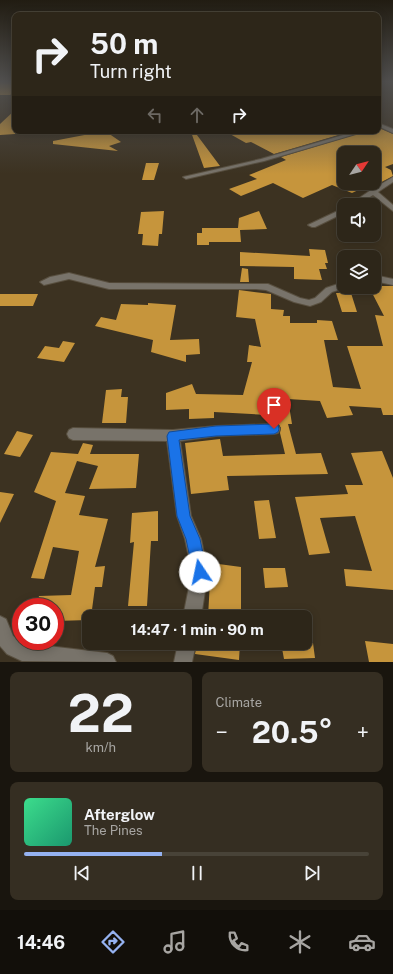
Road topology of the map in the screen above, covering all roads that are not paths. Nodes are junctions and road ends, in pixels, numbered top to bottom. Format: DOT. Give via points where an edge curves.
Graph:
graph roads {
  1 [pos="381,126"];
  2 [pos="393,131"];
  3 [pos="353,134"];
  4 [pos="186,177"];
  5 [pos="393,179"];
  6 [pos="373,191"];
  7 [pos="362,198"];
  8 [pos="393,209"];
  9 [pos="337,213"];
  10 [pos="312,225"];
  11 [pos="381,279"];
  12 [pos="44,282"];
  13 [pos="393,282"];
  14 [pos="337,287"];
  15 [pos="274,429"];
  16 [pos="73,434"];
  17 [pos="173,436"];
  18 [pos="193,610"];
  19 [pos="0,625"];
  20 [pos="186,650"];
  21 [pos="107,662"];
  22 [pos="183,662"];
  1 -- 2 [label="street"];
  3 -- 4 [label="street" via="262,160"];
  5 -- 6 [label="street"];
  6 -- 7 [label="street"];
  6 -- 8 [label="street"];
  9 -- 10 [label="street"];
  11 -- 13 [label="street"];
  12 -- 14 [label="street" via="71,276 109,286 256,286 268,287 310,303"];
  15 -- 17 [label="street" via="216,431"];
  16 -- 17 [label="street"];
  17 -- 18 [label="street" via="184,516 193,539 200,572"];
  19 -- 21 [label="street" via="7,643 22,652"];
  20 -- 22 [label="street"];
}
